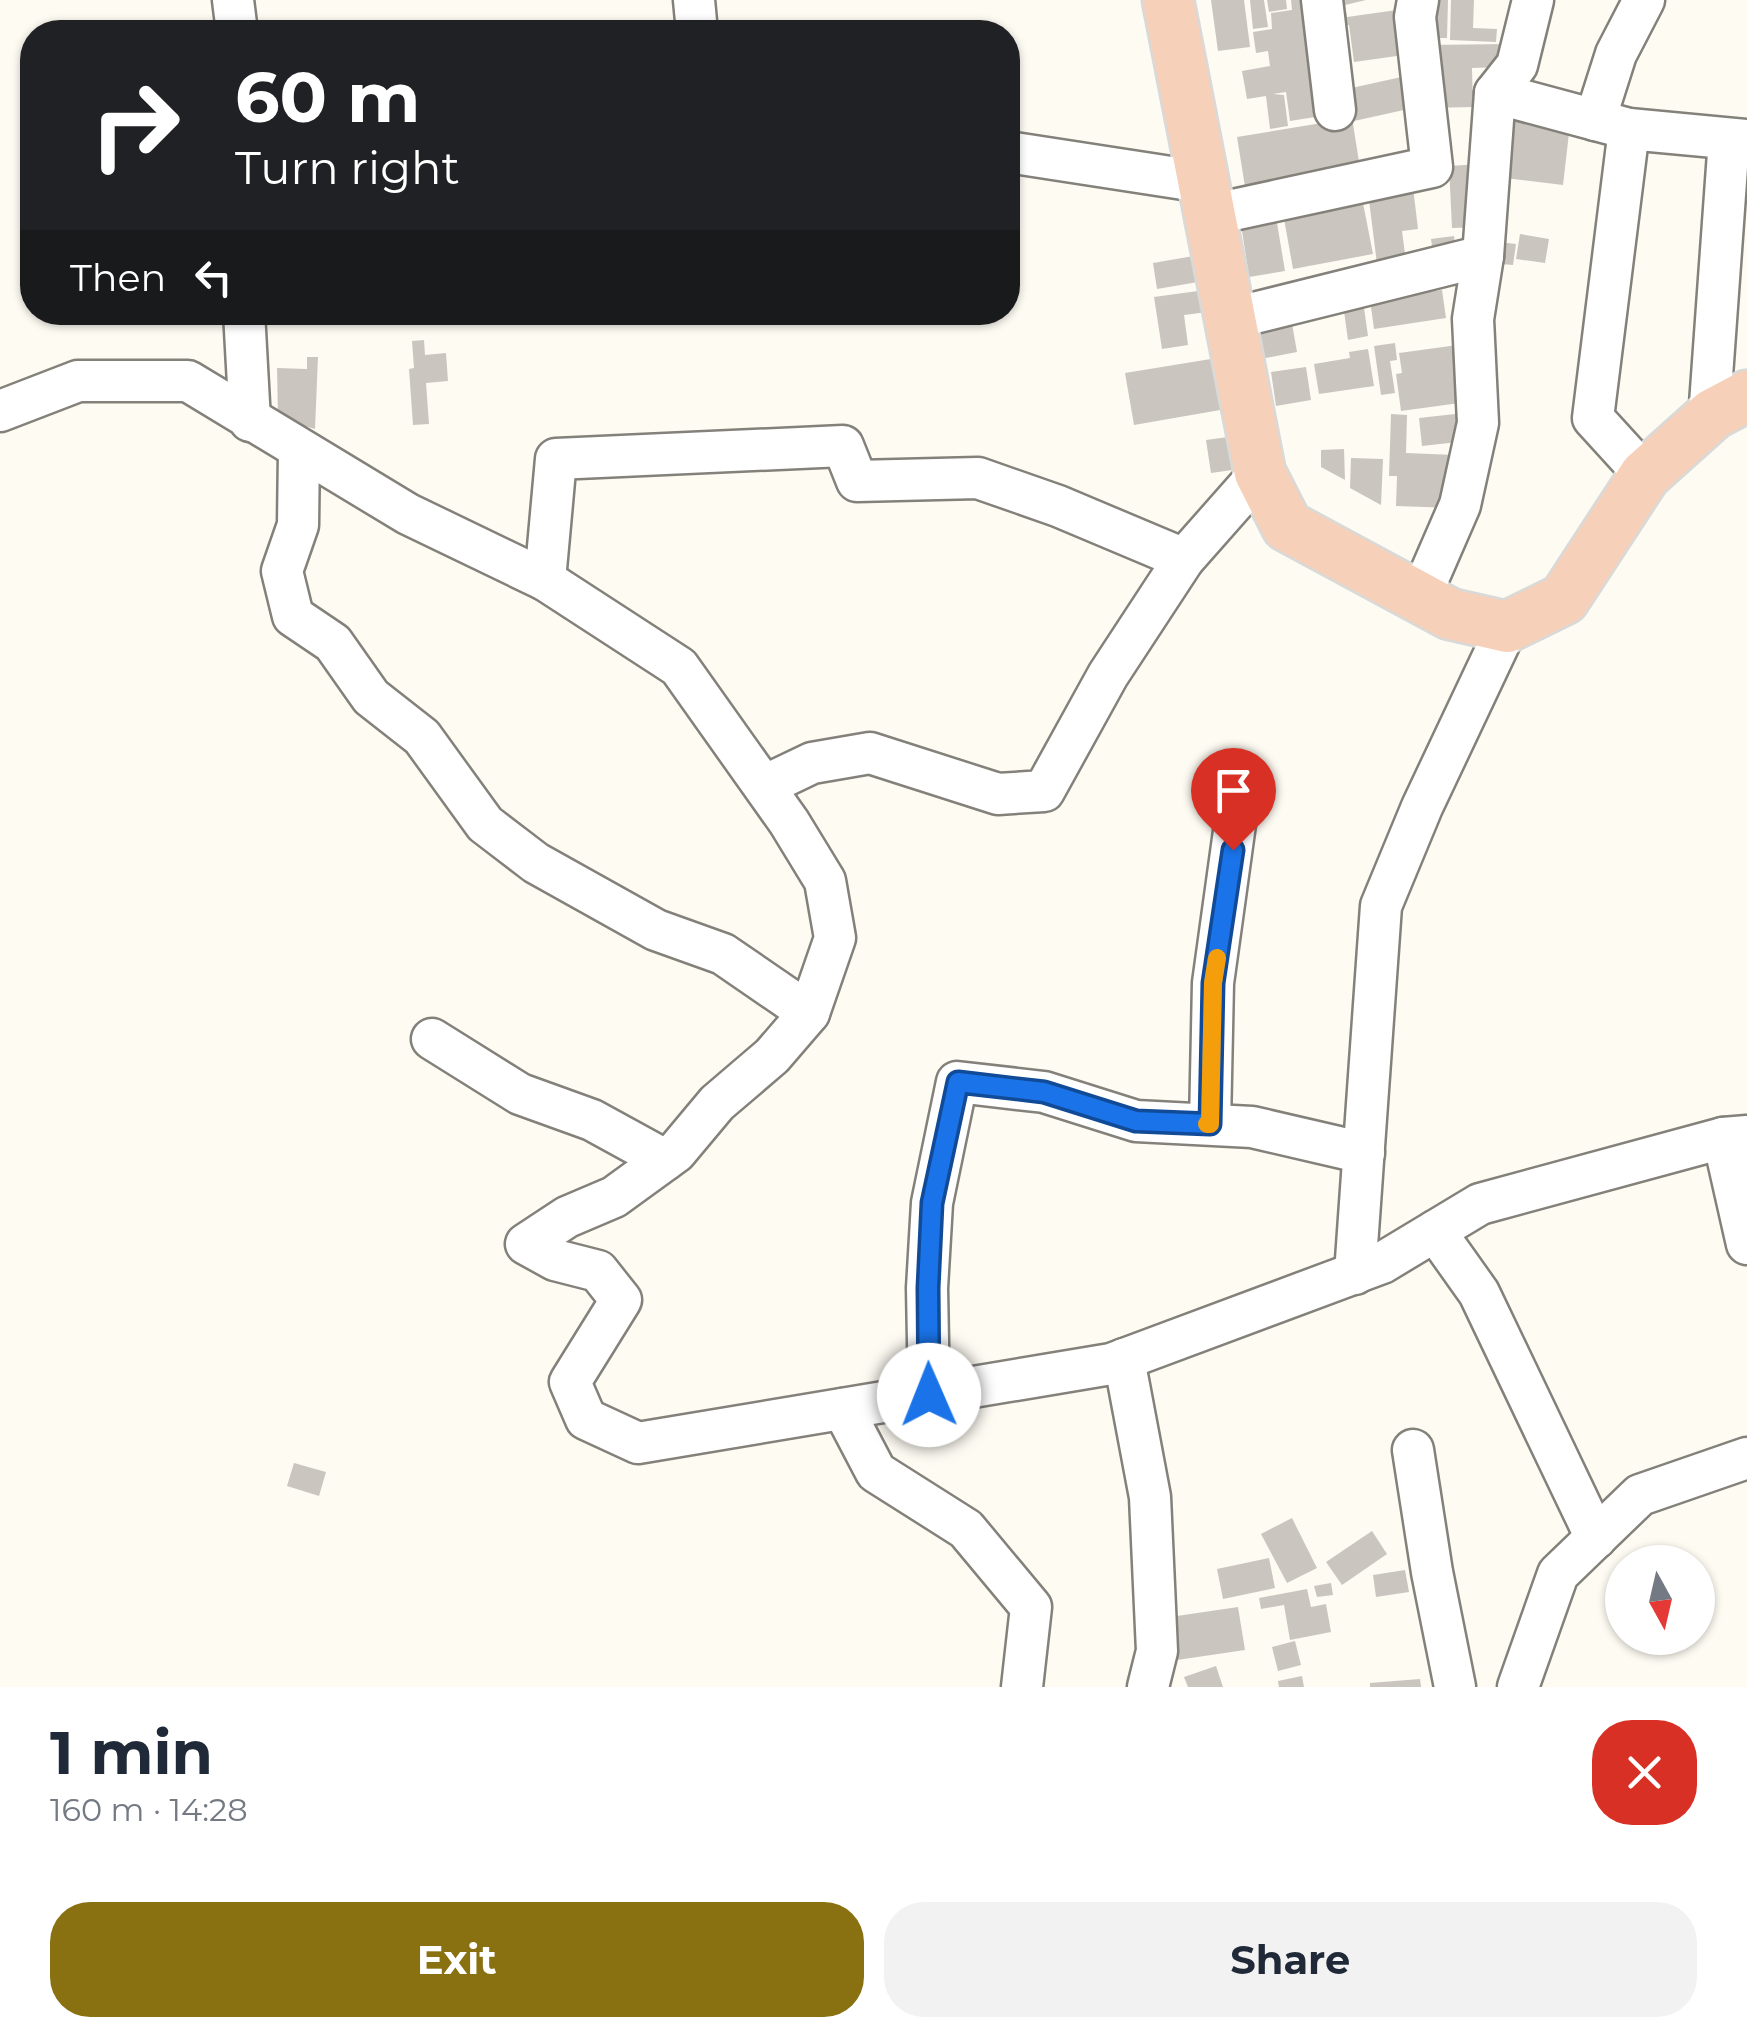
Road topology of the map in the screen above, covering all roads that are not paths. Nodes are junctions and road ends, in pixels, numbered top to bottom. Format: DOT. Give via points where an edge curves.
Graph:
graph roads {
  1 [pos="1168,0"];
  2 [pos="1322,0"];
  3 [pos="1418,0"];
  4 [pos="1534,0"];
  5 [pos="1644,0"];
  6 [pos="1496,93"];
  7 [pos="1335,110"];
  8 [pos="1612,124"];
  9 [pos="1738,140"];
  10 [pos="1020,155"];
  11 [pos="1206,198"];
  12 [pos="1484,256"];
  13 [pos="1230,320"];
  14 [pos="245,325"];
  15 [pos="1728,407"];
  16 [pos="0,411"];
  17 [pos="250,422"];
  18 [pos="299,450"];
  19 [pos="1260,473"];
  20 [pos="1645,476"];
  21 [pos="1184,558"];
  22 [pos="545,580"];
  23 [pos="1420,598"];
  24 [pos="1506,627"];
  25 [pos="1241,782"];
  26 [pos="764,786"];
  27 [pos="809,1013"];
  28 [pos="432,1038"];
  29 [pos="1210,1124"];
  30 [pos="1735,1137"];
  31 [pos="1364,1153"];
  32 [pos="666,1160"];
  33 [pos="1435,1232"];
  34 [pos="1747,1244"];
  35 [pos="1356,1274"];
  36 [pos="1124,1359"];
  37 [pos="929,1395"];
  38 [pos="843,1409"];
  39 [pos="1413,1450"];
  40 [pos="1747,1458"];
  41 [pos="1596,1538"];
  42 [pos="1022,1687"];
  43 [pos="1148,1687"];
  44 [pos="1455,1687"];
  45 [pos="1518,1687"];
  1 -- 11 [label="main road"];
  2 -- 7 [label="street"];
  3 -- 11 [label="street" via="1432,167"];
  4 -- 6 [label="street" via="1518,65"];
  5 -- 8 [label="street" via="1616,54"];
  6 -- 8 [label="street"];
  6 -- 12 [label="street"];
  8 -- 9 [label="street"];
  8 -- 20 [label="street" via="1593,418"];
  9 -- 15 [label="street"];
  10 -- 11 [label="street"];
  11 -- 13 [label="main road"];
  12 -- 13 [label="street"];
  12 -- 23 [label="street" via="1473,319 1478,423 1460,505"];
  13 -- 19 [label="main road"];
  14 -- 17 [label="street"];
  15 -- 20 [label="main road"];
  16 -- 17 [label="street" via="78,381 188,382"];
  17 -- 18 [label="street"];
  18 -- 22 [label="street" via="408,514"];
  18 -- 27 [label="street" via="298,525 282,570 294,616 333,643 371,697 422,737 485,824 536,863 656,930 723,954"];
  19 -- 21 [label="street"];
  19 -- 23 [label="main road" via="1287,526"];
  20 -- 24 [label="main road" via="1564,599"];
  21 -- 22 [label="street" via="978,478 857,482 843,446 556,460"];
  21 -- 26 [label="street" via="1044,791 998,794 870,753 812,763"];
  22 -- 26 [label="street" via="679,667"];
  23 -- 24 [label="main road" via="1450,614"];
  24 -- 31 [label="street" via="1381,906"];
  25 -- 29 [label="street" via="1213,983"];
  26 -- 27 [label="street" via="824,881 835,938"];
  27 -- 32 [label="street"];
  28 -- 32 [label="street" via="520,1094 592,1120"];
  29 -- 31 [label="street"];
  29 -- 37 [label="street" via="1136,1121 1044,1092 958,1082 932,1203"];
  30 -- 33 [label="street" via="1480,1204"];
  30 -- 34 [label="street"];
  31 -- 35 [label="street"];
  32 -- 38 [label="street" via="614,1198 526,1244 555,1260 598,1270 621,1300 570,1382 586,1419 638,1444"];
  33 -- 35 [label="street"];
  33 -- 41 [label="street" via="1479,1293"];
  35 -- 36 [label="street"];
  36 -- 37 [label="street"];
  36 -- 43 [label="street" via="1150,1497 1157,1651"];
  37 -- 38 [label="street"];
  38 -- 42 [label="street" via="876,1472 966,1530 1031,1607"];
  39 -- 44 [label="street"];
  40 -- 41 [label="street" via="1640,1495"];
  41 -- 45 [label="street" via="1558,1574"];
}
